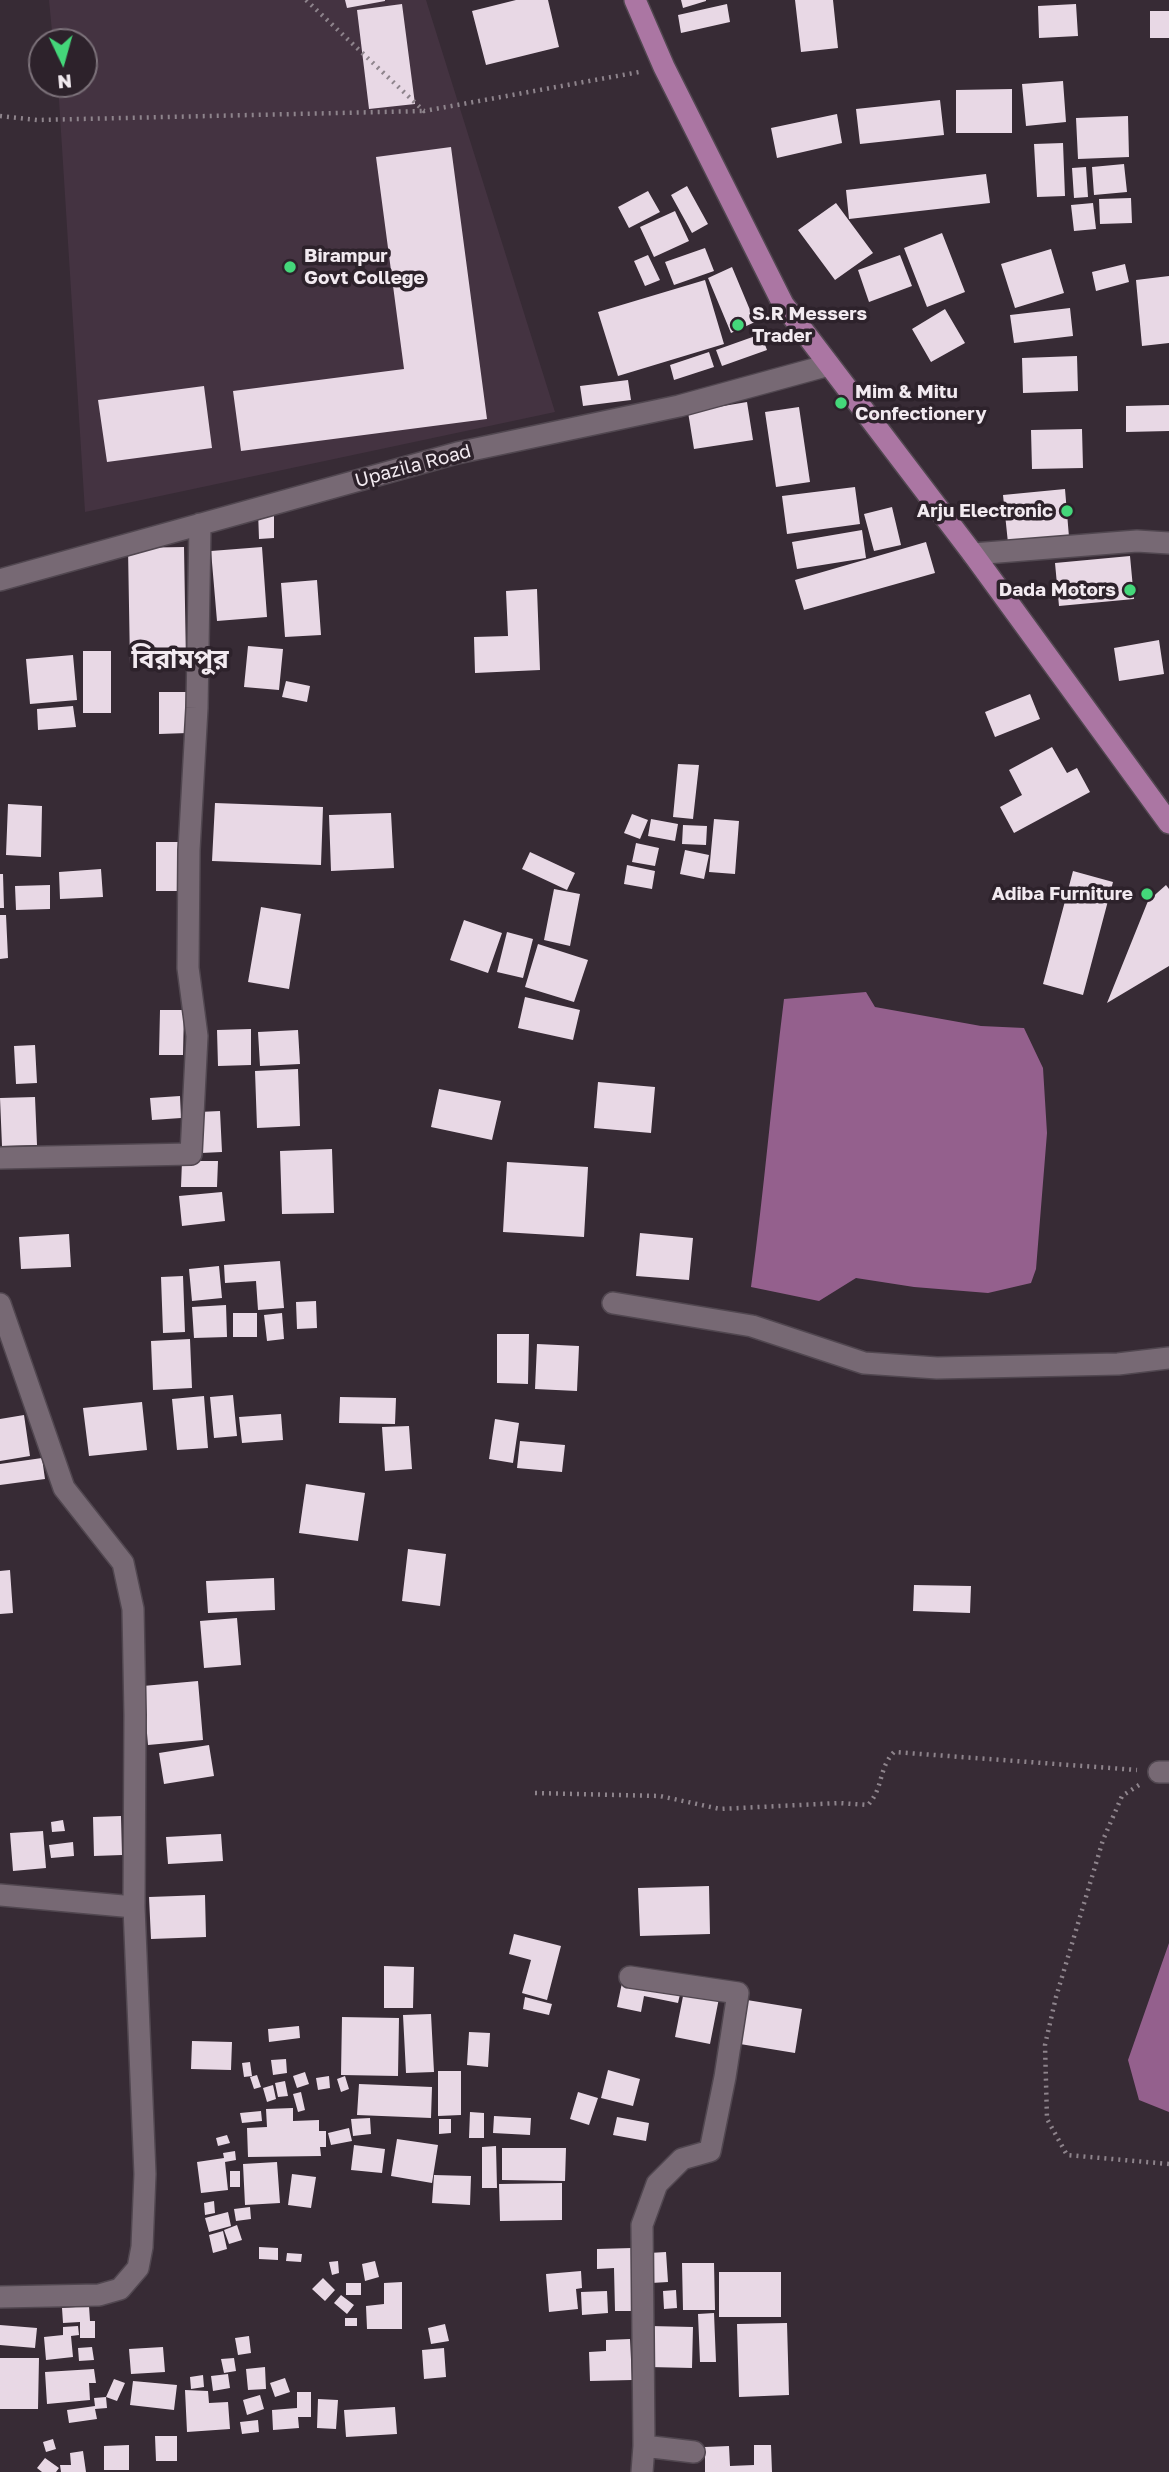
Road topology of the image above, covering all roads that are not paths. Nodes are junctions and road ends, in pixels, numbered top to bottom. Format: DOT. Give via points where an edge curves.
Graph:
graph roads {
  1 [pos="635,0"];
  2 [pos="829,365"];
  3 [pos="200,524"];
  4 [pos="1169,542"];
  5 [pos="973,554"];
  6 [pos="0,580"];
  7 [pos="1169,823"];
  8 [pos="0,1158"];
  9 [pos="613,1303"];
  10 [pos="0,1304"];
  11 [pos="1169,1359"];
  12 [pos="0,1895"];
  13 [pos="134,1907"];
  14 [pos="630,1977"];
  15 [pos="0,2297"];
  16 [pos="644,2446"];
  17 [pos="694,2452"];
  18 [pos="642,2472"];
  1 -- 2 [label="main road" via="783,304"];
  2 -- 3 [label="street, Upazila Road" via="679,406 457,453"];
  2 -- 5 [label="main road"];
  3 -- 6 [label="street, Upazila Road"];
  3 -- 8 [label="street" via="189,850 188,968 197,1036 191,1154"];
  4 -- 5 [label="street"];
  5 -- 7 [label="main road"];
  9 -- 11 [label="street" via="752,1325 864,1363 937,1367"];
  10 -- 13 [label="street" via="64,1488 123,1563 133,1609"];
  12 -- 13 [label="street"];
  13 -- 15 [label="street" via="145,2174 138,2268 120,2289 99,2295"];
  14 -- 16 [label="street" via="738,1993 710,2151 682,2159 657,2184 642,2225"];
  16 -- 17 [label="street"];
  16 -- 18 [label="street"];
}
